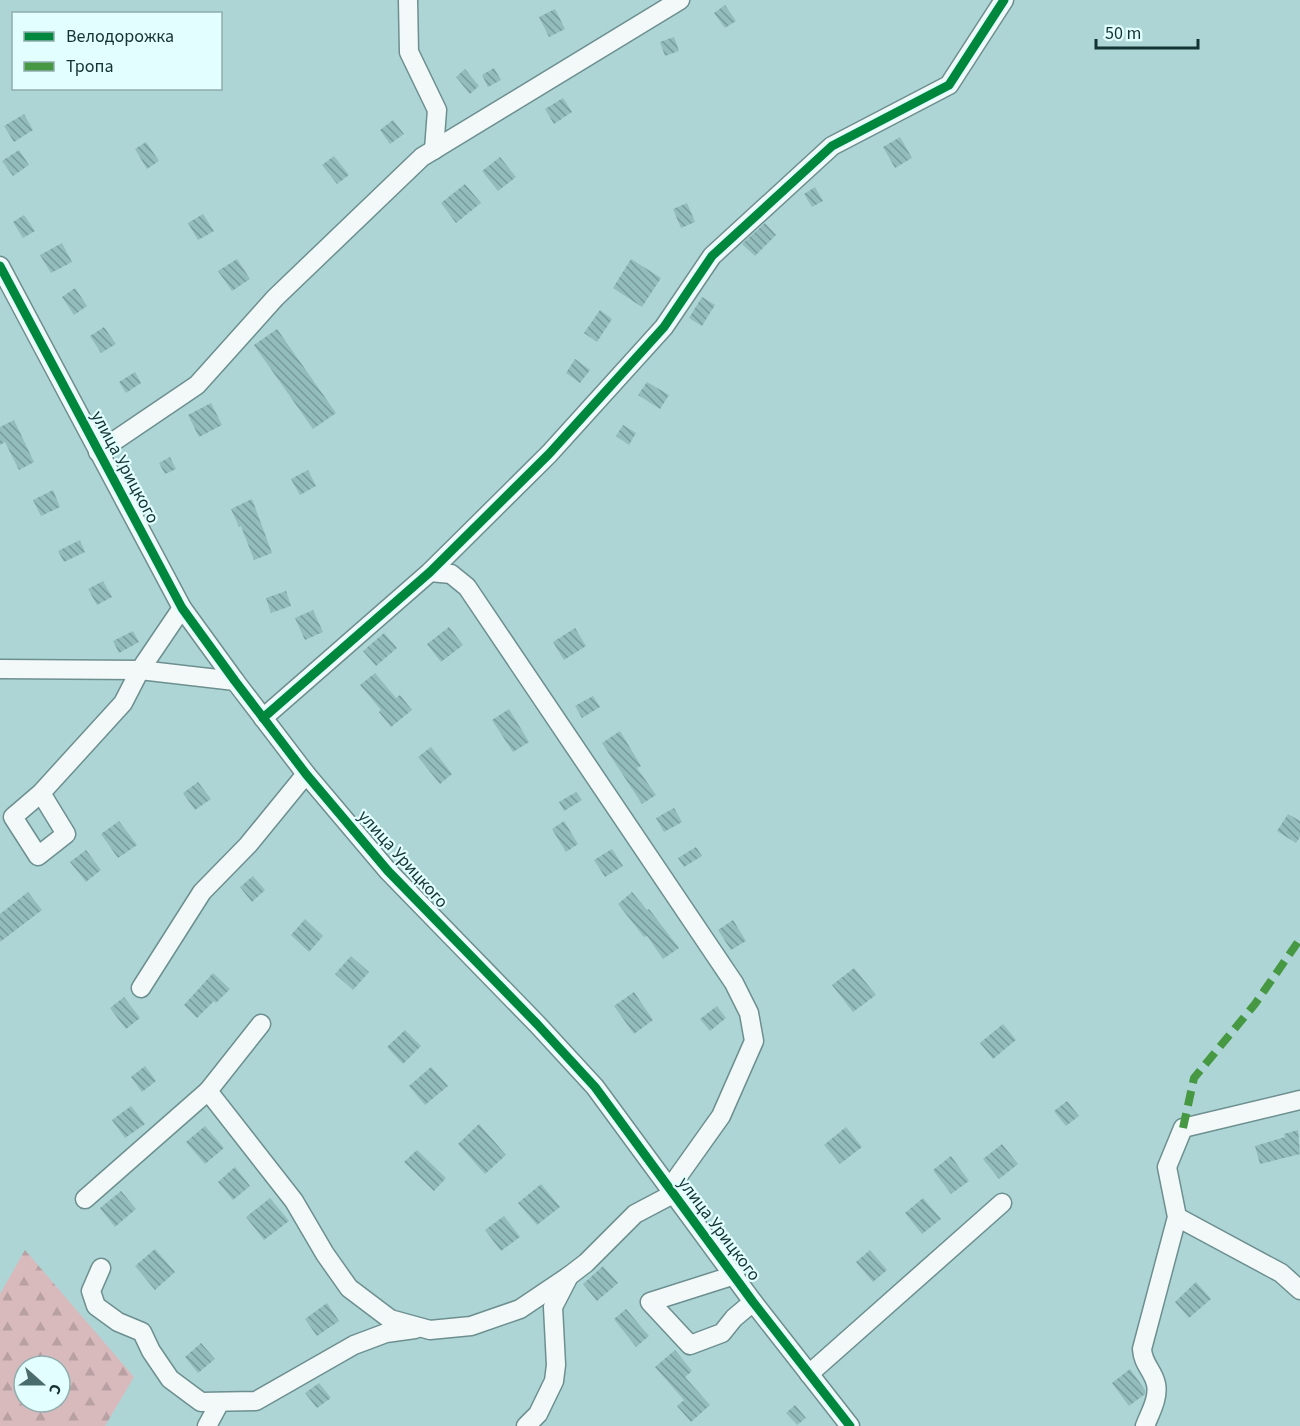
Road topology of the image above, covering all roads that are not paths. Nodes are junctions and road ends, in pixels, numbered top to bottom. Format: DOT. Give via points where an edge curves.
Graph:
graph roads {
  1 [pos="408,0"];
  2 [pos="680,0"];
  3 [pos="1004,0"];
  4 [pos="434,150"];
  5 [pos="0,266"];
  6 [pos="98,452"];
  7 [pos="430,572"];
  8 [pos="182,608"];
  9 [pos="0,669"];
  10 [pos="140,670"];
  11 [pos="235,681"];
  12 [pos="263,718"];
  13 [pos="306,774"];
  14 [pos="41,793"];
  15 [pos="141,988"];
  16 [pos="261,1024"];
  17 [pos="208,1091"];
  18 [pos="1300,1100"];
  19 [pos="671,1191"];
  20 [pos="85,1199"];
  21 [pos="1002,1203"];
  22 [pos="1177,1217"];
  23 [pos="101,1268"];
  24 [pos="1300,1268"];
  25 [pos="1281,1273"];
  26 [pos="735,1275"];
  27 [pos="568,1276"];
  28 [pos="1300,1290"];
  29 [pos="753,1302"];
  30 [pos="423,1328"];
  31 [pos="809,1374"];
  32 [pos="220,1402"];
  33 [pos="207,1426"];
  34 [pos="525,1426"];
  35 [pos="850,1426"];
  36 [pos="1145,1426"];
  1 -- 4 [label="street" via="409,52 437,110"];
  2 -- 4 [label="street"];
  3 -- 7 [label="street" via="949,85 832,146 712,256 664,327 549,454"];
  4 -- 6 [label="street" via="422,157 275,298 197,385"];
  5 -- 6 [label="street, улица Урицкого"];
  6 -- 8 [label="street, улица Урицкого"];
  7 -- 12 [label="street"];
  7 -- 19 [label="street" via="451,574 467,587 734,983 749,1013 754,1041 721,1116"];
  8 -- 10 [label="street"];
  8 -- 11 [label="street, улица Урицкого"];
  9 -- 10 [label="street"];
  10 -- 11 [label="street"];
  10 -- 14 [label="street" via="123,703"];
  11 -- 12 [label="street, улица Урицкого"];
  12 -- 13 [label="street, улица Урицкого"];
  13 -- 15 [label="street" via="248,845 202,892"];
  13 -- 19 [label="street, улица Урицкого" via="388,871 595,1088"];
  16 -- 17 [label="street"];
  17 -- 20 [label="street"];
  17 -- 30 [label="street" via="294,1201 349,1288 390,1319"];
  18 -- 22 [label="street" via="1183,1128 1167,1167"];
  19 -- 26 [label="street, улица Урицкого"];
  19 -- 27 [label="street" via="634,1214"];
  21 -- 31 [label="street"];
  22 -- 25 [label="street"];
  22 -- 36 [label="street" via="1142,1348 1143,1359 1156,1383 1156,1397"];
  23 -- 32 [label="street" via="91,1292 96,1306 118,1322 142,1332 170,1379 201,1402"];
  24 -- 25 [label="street"];
  25 -- 28 [label="street"];
  26 -- 29 [label="street, улица Урицкого"];
  26 -- 29 [label="street" via="650,1302 690,1345 722,1333"];
  27 -- 30 [label="street" via="520,1309 481,1323"];
  27 -- 34 [label="street" via="553,1307 554,1381 538,1414"];
  29 -- 31 [label="street, улица Урицкого"];
  30 -- 32 [label="street" via="386,1333 354,1345 256,1401"];
  31 -- 35 [label="street, улица Урицкого"];
  32 -- 33 [label="street"];
}
